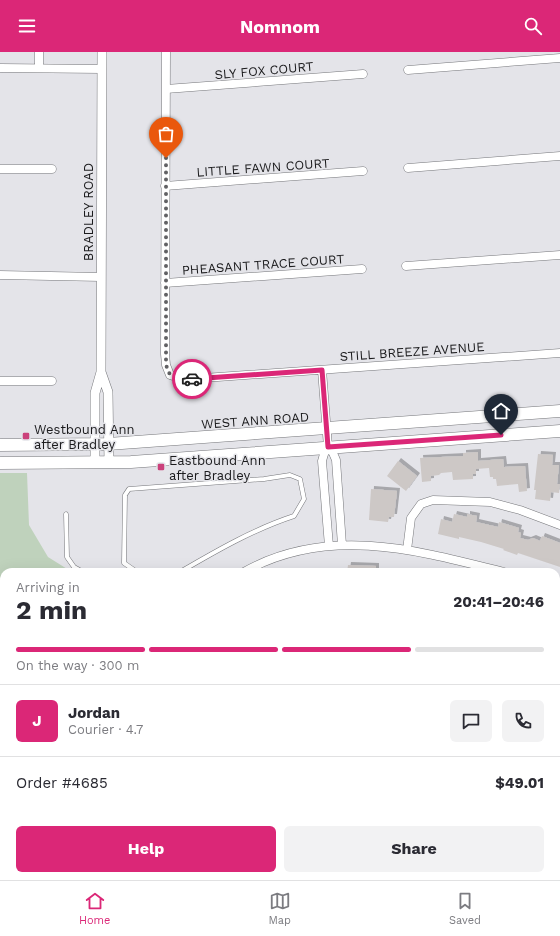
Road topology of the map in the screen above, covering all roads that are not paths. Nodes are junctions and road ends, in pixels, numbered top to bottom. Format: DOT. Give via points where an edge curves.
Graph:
graph roads {
  1 [pos="39,52"];
  2 [pos="102,52"];
  3 [pos="166,52"];
  4 [pos="560,58"];
  5 [pos="0,68"];
  6 [pos="39,68"];
  7 [pos="102,69"];
  8 [pos="408,70"];
  9 [pos="363,74"];
  10 [pos="166,89"];
  11 [pos="560,156"];
  12 [pos="408,168"];
  13 [pos="0,169"];
  14 [pos="52,169"];
  15 [pos="363,171"];
  16 [pos="165,186"];
  17 [pos="560,254"];
  18 [pos="406,266"];
  19 [pos="362,269"];
  20 [pos="0,275"];
  21 [pos="101,277"];
  22 [pos="165,283"];
  23 [pos="560,353"];
  24 [pos="322,370"];
  25 [pos="101,372"];
  26 [pos="0,381"];
  27 [pos="52,381"];
  28 [pos="560,412"];
  29 [pos="327,428"];
  30 [pos="560,431"];
  31 [pos="95,444"];
  32 [pos="108,444"];
  33 [pos="0,445"];
  34 [pos="328,447"];
  35 [pos="0,463"];
  36 [pos="95,463"];
  37 [pos="109,463"];
  38 [pos="66,514"];
  39 [pos="560,525"];
  40 [pos="342,545"];
  41 [pos="328,546"];
  42 [pos="407,550"];
  43 [pos="76,568"];
  44 [pos="131,568"];
  45 [pos="187,568"];
  46 [pos="252,568"];
  47 [pos="488,568"];
  1 -- 6 [label="street"];
  2 -- 7 [label="street, BRADLEY ROAD"];
  3 -- 10 [label="street"];
  4 -- 8 [label="street"];
  5 -- 6 [label="street"];
  6 -- 7 [label="street"];
  7 -- 21 [label="street, BRADLEY ROAD"];
  9 -- 10 [label="street, SLY FOX COURT"];
  10 -- 16 [label="street"];
  11 -- 12 [label="street"];
  13 -- 14 [label="street"];
  15 -- 16 [label="street, LITTLE FAWN COURT"];
  16 -- 22 [label="street"];
  17 -- 18 [label="street"];
  19 -- 22 [label="street, PHEASANT TRACE COURT"];
  20 -- 21 [label="street"];
  21 -- 25 [label="street, BRADLEY ROAD"];
  22 -- 24 [label="street, STILL BREEZE AVENUE" via="166,365 170,375 190,379"];
  23 -- 24 [label="street, STILL BREEZE AVENUE"];
  24 -- 29 [label="street"];
  25 -- 31 [label="street, BRADLEY ROAD" via="95,392"];
  25 -- 32 [label="street, BRADLEY ROAD" via="108,392"];
  26 -- 27 [label="street"];
  28 -- 29 [label="main road, WEST ANN ROAD"];
  29 -- 32 [label="main road, WEST ANN ROAD"];
  29 -- 34 [label="street"];
  30 -- 34 [label="main road"];
  31 -- 32 [label="main road, WEST ANN ROAD"];
  31 -- 33 [label="main road, WEST ANN ROAD"];
  31 -- 36 [label="street, BRADLEY ROAD"];
  32 -- 37 [label="street, BRADLEY ROAD"];
  34 -- 37 [label="main road"];
  34 -- 40 [label="street" via="336,460"];
  34 -- 41 [label="street" via="322,461"];
  35 -- 36 [label="main road"];
  36 -- 37 [label="main road"];
  38 -- 43 [label="lane" via="67,557"];
  39 -- 42 [label="street" via="490,502 433,500 421,504 411,518"];
  40 -- 41 [label="street"];
  40 -- 42 [label="street"];
  41 -- 46 [label="street" via="287,553"];
  42 -- 47 [label="street"];
  44 -- 45 [label="lane" via="124,563 126,494 129,489 264,480 290,475 300,479 304,499 294,516 275,522"];
}
